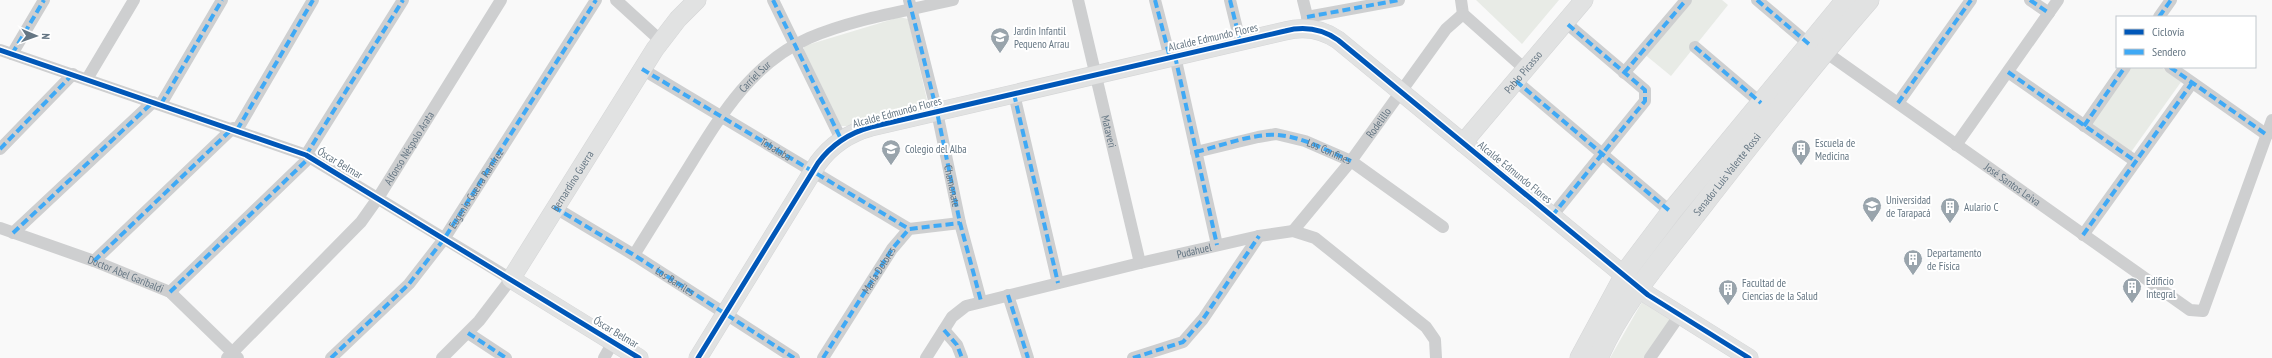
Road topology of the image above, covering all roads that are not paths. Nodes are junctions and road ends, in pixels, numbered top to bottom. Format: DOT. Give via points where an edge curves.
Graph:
graph roads {
  1 [pos="44,0"];
  2 [pos="134,0"];
  3 [pos="222,0"];
  4 [pos="313,0"];
  5 [pos="403,0"];
  6 [pos="502,0"];
  7 [pos="596,0"];
  8 [pos="616,0"];
  9 [pos="697,0"];
  10 [pos="773,0"];
  11 [pos="953,0"];
  12 [pos="1078,0"];
  13 [pos="1155,0"];
  14 [pos="1230,0"];
  15 [pos="1303,0"];
  16 [pos="1399,0"];
  17 [pos="1460,0"];
  18 [pos="1584,0"];
  19 [pos="1686,0"];
  20 [pos="1757,0"];
  21 [pos="1846,0"];
  22 [pos="1868,0"];
  23 [pos="1971,0"];
  24 [pos="2030,0"];
  25 [pos="2058,0"];
  26 [pos="2171,0"];
  27 [pos="1383,2"];
  28 [pos="910,5"];
  29 [pos="2049,13"];
  30 [pos="1463,14"];
  31 [pos="2160,16"];
  32 [pos="1565,22"];
  33 [pos="1309,23"];
  34 [pos="661,41"];
  35 [pos="1240,41"];
  36 [pos="796,45"];
  37 [pos="1695,47"];
  38 [pos="1816,48"];
  39 [pos="0,50"];
  40 [pos="12,54"];
  41 [pos="1172,57"];
  42 [pos="2124,68"];
  43 [pos="2171,68"];
  44 [pos="642,69"];
  45 [pos="2008,72"];
  46 [pos="1624,73"];
  47 [pos="73,74"];
  48 [pos="1096,75"];
  49 [pos="1521,76"];
  50 [pos="87,79"];
  51 [pos="2192,83"];
  52 [pos="1401,92"];
  53 [pos="1014,94"];
  54 [pos="157,103"];
  55 [pos="1761,103"];
  56 [pos="1898,104"];
  57 [pos="937,112"];
  58 [pos="720,117"];
  59 [pos="2272,120"];
  60 [pos="2084,126"];
  61 [pos="235,129"];
  62 [pos="2267,135"];
  63 [pos="841,139"];
  64 [pos="1463,143"];
  65 [pos="1956,145"];
  66 [pos="0,149"];
  67 [pos="1196,152"];
  68 [pos="1601,154"];
  69 [pos="308,156"];
  70 [pos="1351,160"];
  71 [pos="2135,161"];
  72 [pos="812,172"];
  73 [pos="1694,184"];
  74 [pos="1709,197"];
  75 [pos="378,198"];
  76 [pos="554,207"];
  77 [pos="1671,212"];
  78 [pos="1552,216"];
  79 [pos="960,223"];
  80 [pos="1443,227"];
  81 [pos="0,228"];
  82 [pos="908,229"];
  83 [pos="1293,231"];
  84 [pos="13,233"];
  85 [pos="2083,235"];
  86 [pos="1259,236"];
  87 [pos="444,239"];
  88 [pos="1217,245"];
  89 [pos="634,255"];
  90 [pos="94,261"];
  91 [pos="1140,263"];
  92 [pos="1624,275"];
  93 [pos="510,280"];
  94 [pos="1058,283"];
  95 [pos="1640,288"];
  96 [pos="170,292"];
  97 [pos="1008,295"];
  98 [pos="981,301"];
  99 [pos="725,315"];
  100 [pos="1679,316"];
  101 [pos="944,330"];
  102 [pos="468,333"];
  103 [pos="613,342"];
  104 [pos="233,356"];
  105 [pos="331,358"];
  106 [pos="442,358"];
  107 [pos="506,358"];
  108 [pos="604,358"];
  109 [pos="639,358"];
  110 [pos="698,358"];
  111 [pos="794,358"];
  112 [pos="824,358"];
  113 [pos="926,358"];
  114 [pos="962,358"];
  115 [pos="1028,358"];
  116 [pos="1132,358"];
  117 [pos="1436,358"];
  118 [pos="1580,358"];
  119 [pos="1598,358"];
  120 [pos="1650,358"];
  121 [pos="1749,358"];
  1 -- 40 [label="street"];
  2 -- 50 [label="street"];
  3 -- 54 [label="street"];
  4 -- 61 [label="street"];
  5 -- 69 [label="street"];
  6 -- 75 [label="street, Alfonso Néspolo Arata"];
  7 -- 87 [label="street, Eugenio Guerra Ramírez"];
  8 -- 34 [label="street"];
  9 -- 34 [label="street, Bernardino Guerra"];
  10 -- 36 [label="street"];
  11 -- 28 [label="street, Carriel Sur"];
  12 -- 48 [label="street, Mataveri"];
  13 -- 41 [label="street"];
  14 -- 35 [label="street"];
  15 -- 33 [label="street"];
  16 -- 27 [label="street"];
  17 -- 30 [label="street"];
  18 -- 32 [label="street, Pablo Picasso"];
  19 -- 46 [label="street"];
  20 -- 38 [label="street, José Santos Leiva"];
  21 -- 38 [label="main road, Senador Luis Valente Rossi"];
  22 -- 38 [label="main road, Senador Luis Valente Rossi"];
  23 -- 56 [label="street"];
  24 -- 29 [label="street"];
  25 -- 29 [label="street"];
  26 -- 31 [label="street"];
  27 -- 33 [label="street"];
  28 -- 36 [label="street, Carriel Sur" via="829,30"];
  28 -- 57 [label="street, Chamonate"];
  29 -- 45 [label="street"];
  30 -- 49 [label="street"];
  30 -- 52 [label="street, Rodelillo" via="1446,29"];
  32 -- 46 [label="street"];
  32 -- 49 [label="street, Pablo Picasso"];
  33 -- 35 [label="street, Alcalde Edmundo Flores"];
  33 -- 52 [label="street, Alcalde Edmundo Flores" via="1332,36"];
  34 -- 44 [label="street, Bernardino Guerra"];
  35 -- 41 [label="street, Alcalde Edmundo Flores"];
  36 -- 58 [label="street, Carriel Sur" via="761,69"];
  36 -- 63 [label="street"];
  37 -- 55 [label="street"];
  38 -- 55 [label="main road, Senador Luis Valente Rossi"];
  38 -- 56 [label="street, José Santos Leiva"];
  38 -- 74 [label="main road, Senador Luis Valente Rossi"];
  39 -- 40 [label="street, Óscar Belmar"];
  40 -- 47 [label="street, Óscar Belmar"];
  41 -- 48 [label="street, Alcalde Edmundo Flores"];
  41 -- 67 [label="street"];
  42 -- 60 [label="street"];
  43 -- 51 [label="street"];
  44 -- 58 [label="street, Tobalaba"];
  44 -- 76 [label="street, Bernardino Guerra"];
  45 -- 60 [label="street"];
  45 -- 65 [label="street"];
  46 -- 68 [label="street" via="1645,90 1645,101"];
  47 -- 50 [label="street, Óscar Belmar"];
  47 -- 66 [label="street"];
  48 -- 53 [label="street, Alcalde Edmundo Flores"];
  48 -- 91 [label="street, Mataveri"];
  49 -- 64 [label="street, Pablo Picasso"];
  49 -- 68 [label="street"];
  50 -- 54 [label="street, Óscar Belmar"];
  51 -- 62 [label="street"];
  51 -- 71 [label="street"];
  52 -- 64 [label="street, Alcalde Edmundo Flores"];
  52 -- 70 [label="street, Rodelillo"];
  53 -- 57 [label="street, Alcalde Edmundo Flores"];
  53 -- 94 [label="street"];
  54 -- 61 [label="street, Óscar Belmar"];
  54 -- 84 [label="street"];
  55 -- 73 [label="main road, Senador Luis Valente Rossi"];
  56 -- 65 [label="street, José Santos Leiva"];
  57 -- 63 [label="street, Alcalde Edmundo Flores" via="861,130"];
  57 -- 79 [label="street, Chamonate"];
  58 -- 72 [label="street, Tobalaba"];
  58 -- 89 [label="street, Carriel Sur"];
  59 -- 62 [label="street"];
  60 -- 71 [label="street"];
  61 -- 69 [label="street, Óscar Belmar"];
  61 -- 90 [label="street"];
  62 -- 85 [label="street, José Santos Leiva" via="2203,311 2190,310"];
  63 -- 72 [label="street, Alcalde Edmundo Flores" via="824,155"];
  64 -- 78 [label="street, Alcalde Edmundo Flores"];
  65 -- 85 [label="street, José Santos Leiva"];
  67 -- 70 [label="street, Los Confines" via="1276,134 1305,141"];
  67 -- 88 [label="street"];
  68 -- 77 [label="street"];
  68 -- 78 [label="street"];
  69 -- 75 [label="street, Óscar Belmar"];
  69 -- 96 [label="street"];
  70 -- 80 [label="street, Los Confines"];
  70 -- 83 [label="street, Rodelillo"];
  71 -- 85 [label="street"];
  72 -- 82 [label="street, Tobalaba"];
  72 -- 99 [label="street, Alcalde Edmundo Flores"];
  73 -- 74 [label="main road"];
  73 -- 77 [label="main road, Senador Luis Valente Rossi"];
  74 -- 95 [label="main road, Senador Luis Valente Rossi"];
  75 -- 87 [label="street, Óscar Belmar"];
  75 -- 104 [label="street, Alfonso Néspolo Arata" via="351,233"];
  76 -- 89 [label="street, Los Barriles"];
  76 -- 93 [label="street, Bernardino Guerra"];
  77 -- 92 [label="main road, Senador Luis Valente Rossi"];
  78 -- 92 [label="street, Alcalde Edmundo Flores"];
  79 -- 82 [label="street"];
  79 -- 98 [label="street, Chamonate"];
  81 -- 84 [label="street, Doctor Abel Garibaldi"];
  82 -- 112 [label="street, María Dolores" via="892,249"];
  83 -- 86 [label="street, Pudahuel"];
  83 -- 117 [label="street, Pudahuel" via="1316,238 1426,327 1435,340"];
  84 -- 90 [label="street, Doctor Abel Garibaldi"];
  86 -- 88 [label="street, Pudahuel"];
  86 -- 116 [label="street" via="1203,319 1183,342"];
  87 -- 93 [label="street, Óscar Belmar"];
  87 -- 105 [label="street, Eugenio Guerra Ramírez" via="409,284"];
  88 -- 91 [label="street, Pudahuel"];
  89 -- 99 [label="street, Los Barriles"];
  90 -- 96 [label="street, Doctor Abel Garibaldi"];
  91 -- 94 [label="street, Pudahuel"];
  92 -- 95 [label="street, Alcalde Edmundo Flores"];
  92 -- 118 [label="main road, Senador Luis Valente Rossi"];
  93 -- 102 [label="street, Bernardino Guerra"];
  93 -- 103 [label="street, Óscar Belmar"];
  94 -- 97 [label="street, Pudahuel"];
  95 -- 100 [label="street, Alcalde Edmundo Flores"];
  95 -- 119 [label="main road, Senador Luis Valente Rossi"];
  96 -- 104 [label="street, Doctor Abel Garibaldi"];
  97 -- 98 [label="street, Pudahuel"];
  97 -- 115 [label="street"];
  98 -- 101 [label="street, Pudahuel" via="959,311"];
  99 -- 110 [label="street, Alcalde Edmundo Flores"];
  99 -- 111 [label="street, Los Barriles"];
  100 -- 120 [label="street"];
  100 -- 121 [label="street, Alcalde Edmundo Flores"];
  101 -- 113 [label="street, Pudahuel"];
  101 -- 114 [label="street" via="957,345"];
  102 -- 106 [label="street, Bernardino Guerra"];
  102 -- 107 [label="street"];
  103 -- 108 [label="street"];
  103 -- 109 [label="street, Óscar Belmar"];
}
